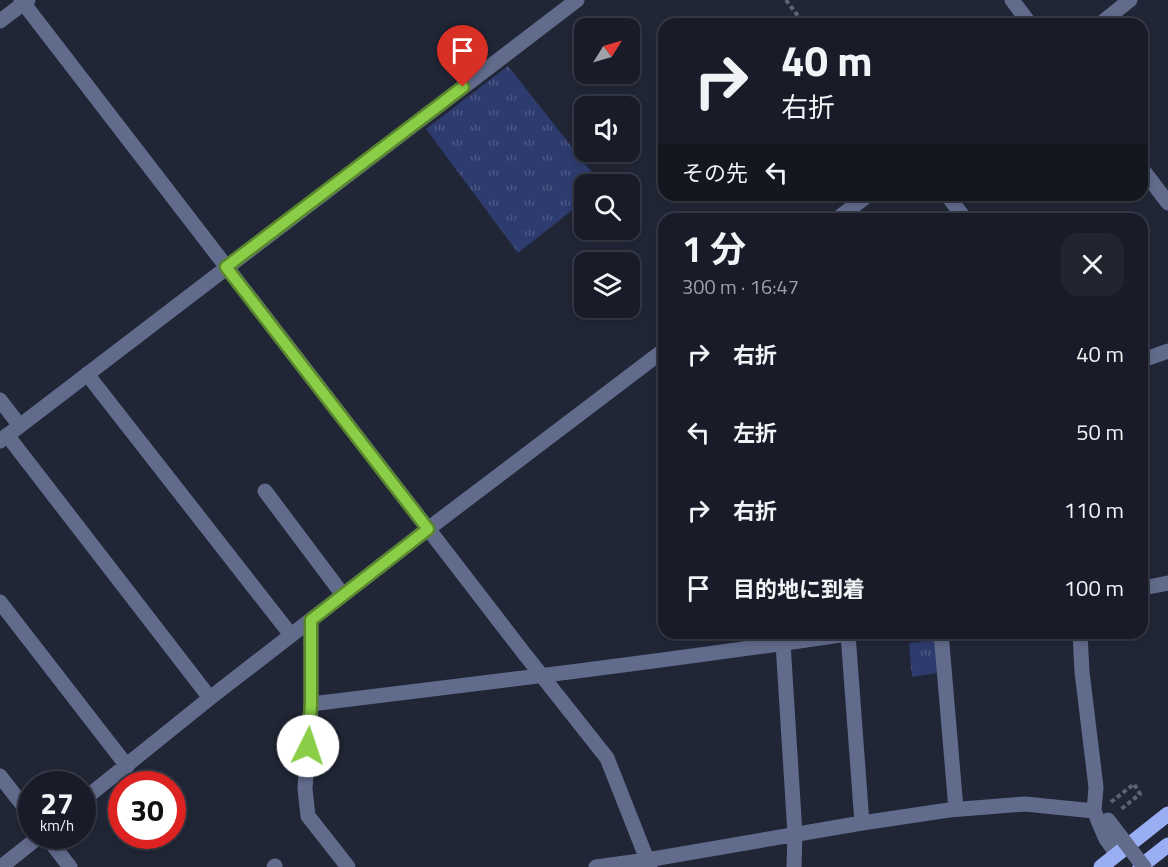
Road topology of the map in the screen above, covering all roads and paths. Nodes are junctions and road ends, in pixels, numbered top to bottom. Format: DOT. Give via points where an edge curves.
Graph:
graph roads {
  1 [pos="577,0"];
  2 [pos="786,0"];
  3 [pos="1012,0"];
  4 [pos="1130,0"];
  5 [pos="24,1"];
  6 [pos="800,18"];
  7 [pos="1026,18"];
  8 [pos="1108,18"];
  9 [pos="0,21"];
  10 [pos="1148,177"];
  11 [pos="860,201"];
  12 [pos="1168,203"];
  13 [pos="845,213"];
  14 [pos="226,267"];
  15 [pos="1168,351"];
  16 [pos="658,355"];
  17 [pos="1148,358"];
  18 [pos="87,374"];
  19 [pos="0,400"];
  20 [pos="9,434"];
  21 [pos="265,491"];
  22 [pos="428,529"];
  23 [pos="1168,583"];
  24 [pos="1148,587"];
  25 [pos="343,595"];
  26 [pos="0,602"];
  27 [pos="311,620"];
  28 [pos="291,635"];
  29 [pos="814,639"];
  30 [pos="851,639"];
  31 [pos="942,639"];
  32 [pos="1080,639"];
  33 [pos="783,644"];
  34 [pos="542,676"];
  35 [pos="210,698"];
  36 [pos="311,704"];
  37 [pos="127,766"];
  38 [pos="0,776"];
  39 [pos="96,790"];
  40 [pos="18,799"];
  41 [pos="1108,804"];
  42 [pos="956,809"];
  43 [pos="1094,811"];
  44 [pos="1168,814"];
  45 [pos="1108,820"];
  46 [pos="862,823"];
  47 [pos="795,834"];
  48 [pos="1168,845"];
  49 [pos="24,849"];
  50 [pos="56,849"];
  51 [pos="1117,854"];
  52 [pos="649,863"];
  53 [pos="1,867"];
  54 [pos="70,867"];
  55 [pos="348,867"];
  56 [pos="596,867"];
  57 [pos="794,867"];
  58 [pos="1101,867"];
  59 [pos="1140,867"];
  60 [pos="1144,867"];
  1 -- 14 [label="street"];
  2 -- 6 [label="path"];
  3 -- 7 [label="street"];
  4 -- 8 [label="street"];
  5 -- 9 [label="street"];
  5 -- 14 [label="street"];
  10 -- 12 [label="street"];
  11 -- 13 [label="street"];
  14 -- 18 [label="street"];
  14 -- 22 [label="street"];
  15 -- 17 [label="street"];
  16 -- 22 [label="street"];
  18 -- 20 [label="street"];
  18 -- 28 [label="street"];
  19 -- 20 [label="street"];
  20 -- 35 [label="street"];
  21 -- 25 [label="street"];
  22 -- 25 [label="street"];
  22 -- 34 [label="street"];
  23 -- 24 [label="street"];
  25 -- 27 [label="street"];
  26 -- 37 [label="street"];
  27 -- 28 [label="street"];
  27 -- 36 [label="street"];
  28 -- 35 [label="street"];
  29 -- 33 [label="street"];
  30 -- 46 [label="street"];
  31 -- 42 [label="street"];
  32 -- 43 [label="street" via="1096,788"];
  33 -- 34 [label="street"];
  33 -- 47 [label="street"];
  34 -- 36 [label="street"];
  34 -- 52 [label="street" via="608,759"];
  35 -- 37 [label="street"];
  36 -- 55 [label="street" via="305,789 308,816"];
  37 -- 39 [label="street"];
  38 -- 40 [label="street"];
  41 -- 45 [label="path" via="1134,784 1140,794"];
  42 -- 43 [label="street" via="1025,804"];
  42 -- 46 [label="street"];
  43 -- 51 [label="street"];
  44 -- 51 [label="main road"];
  45 -- 60 [label="street, bridge"];
  46 -- 47 [label="street"];
  47 -- 52 [label="street"];
  47 -- 57 [label="street"];
  48 -- 59 [label="main road"];
  49 -- 53 [label="street"];
  50 -- 54 [label="street"];
  51 -- 58 [label="main road"];
  52 -- 56 [label="street"];
}
